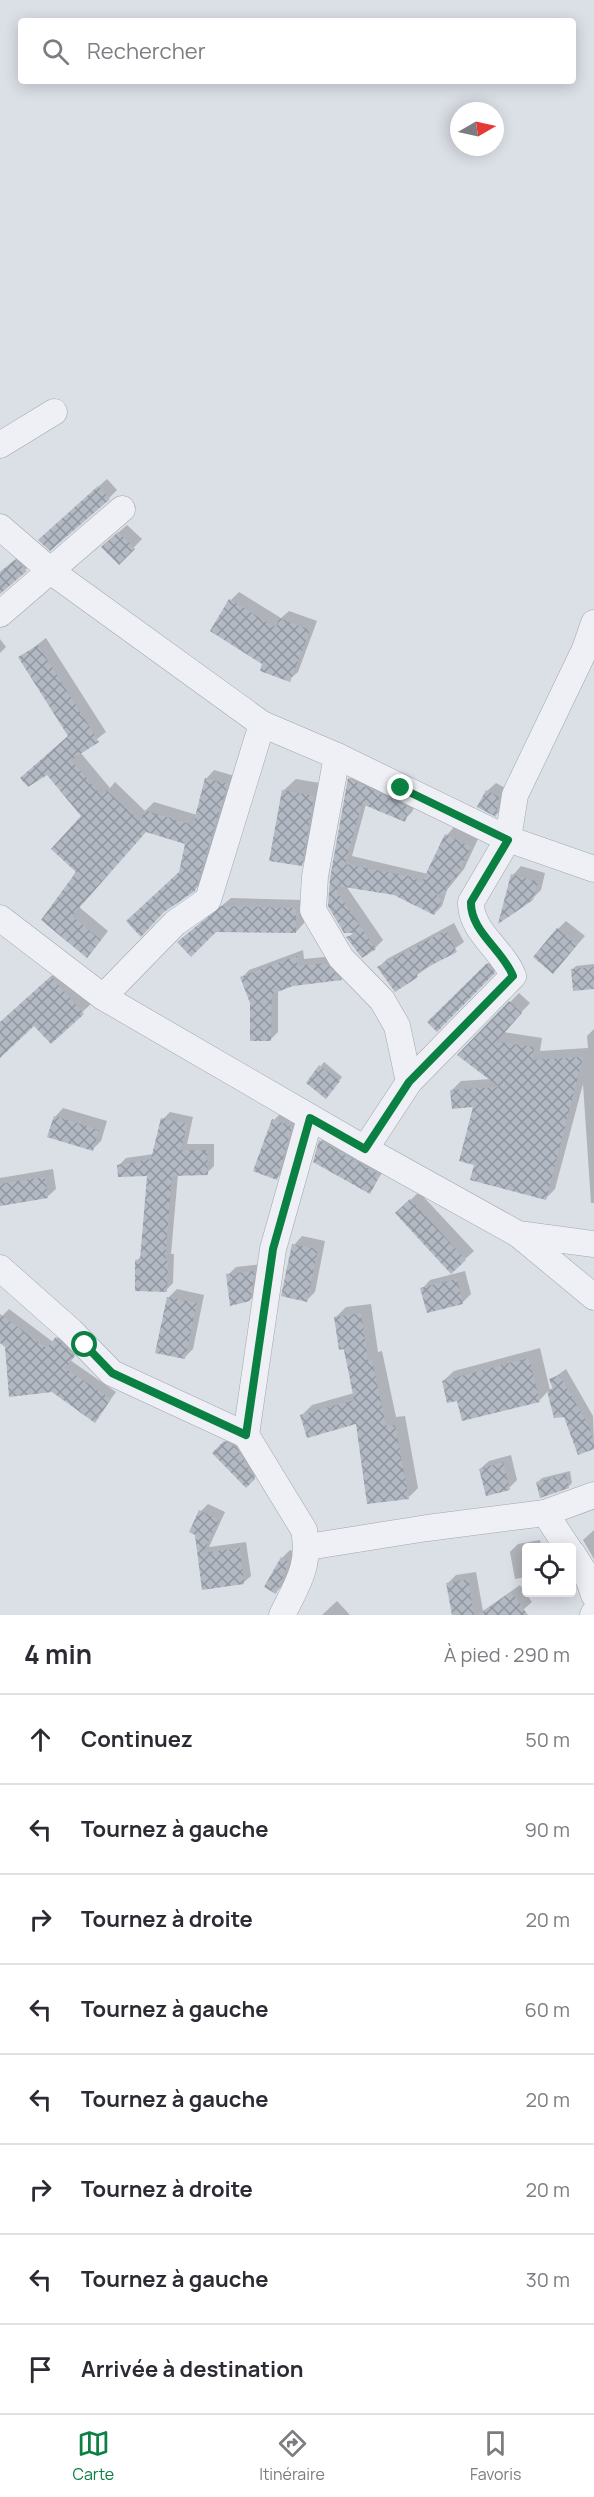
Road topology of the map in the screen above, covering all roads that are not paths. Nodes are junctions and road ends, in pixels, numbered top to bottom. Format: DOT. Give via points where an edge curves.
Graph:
graph roads {
  1 [pos="54,412"];
  2 [pos="1,442"];
  3 [pos="122,509"];
  4 [pos="0,527"];
  5 [pos="52,572"];
  6 [pos="0,614"];
  7 [pos="594,623"];
  8 [pos="262,724"];
  9 [pos="337,756"];
  10 [pos="508,840"];
  11 [pos="594,869"];
  12 [pos="0,918"];
  13 [pos="103,997"];
  14 [pos="409,1082"];
  15 [pos="310,1118"];
  16 [pos="365,1149"];
  17 [pos="518,1234"];
  18 [pos="594,1244"];
  19 [pos="0,1268"];
  20 [pos="594,1297"];
  21 [pos="246,1435"];
  22 [pos="594,1495"];
  23 [pos="545,1513"];
  24 [pos="565,1543"];
  25 [pos="308,1547"];
  26 [pos="576,1559"];
  27 [pos="594,1595"];
  28 [pos="282,1615"];
  1 -- 2 [label="street"];
  3 -- 5 [label="street"];
  4 -- 5 [label="street"];
  5 -- 6 [label="street"];
  5 -- 8 [label="street"];
  7 -- 10 [label="street" via="515,795"];
  8 -- 9 [label="street"];
  8 -- 13 [label="street" via="208,900 175,923"];
  9 -- 10 [label="street"];
  9 -- 14 [label="street" via="315,876 313,909 340,958 382,1000 397,1026"];
  10 -- 11 [label="street"];
  10 -- 14 [label="street" via="471,902 470,913 507,961 513,976"];
  12 -- 13 [label="street"];
  13 -- 15 [label="street"];
  14 -- 16 [label="street"];
  15 -- 16 [label="street"];
  15 -- 21 [label="street" via="273,1249"];
  16 -- 17 [label="street"];
  17 -- 18 [label="street"];
  17 -- 20 [label="street"];
  19 -- 21 [label="street" via="71,1330 112,1373"];
  21 -- 25 [label="street" via="304,1530"];
  22 -- 23 [label="street"];
  23 -- 24 [label="street"];
  23 -- 25 [label="street"];
  25 -- 28 [label="street" via="307,1563"];
  26 -- 27 [label="street"];
}
